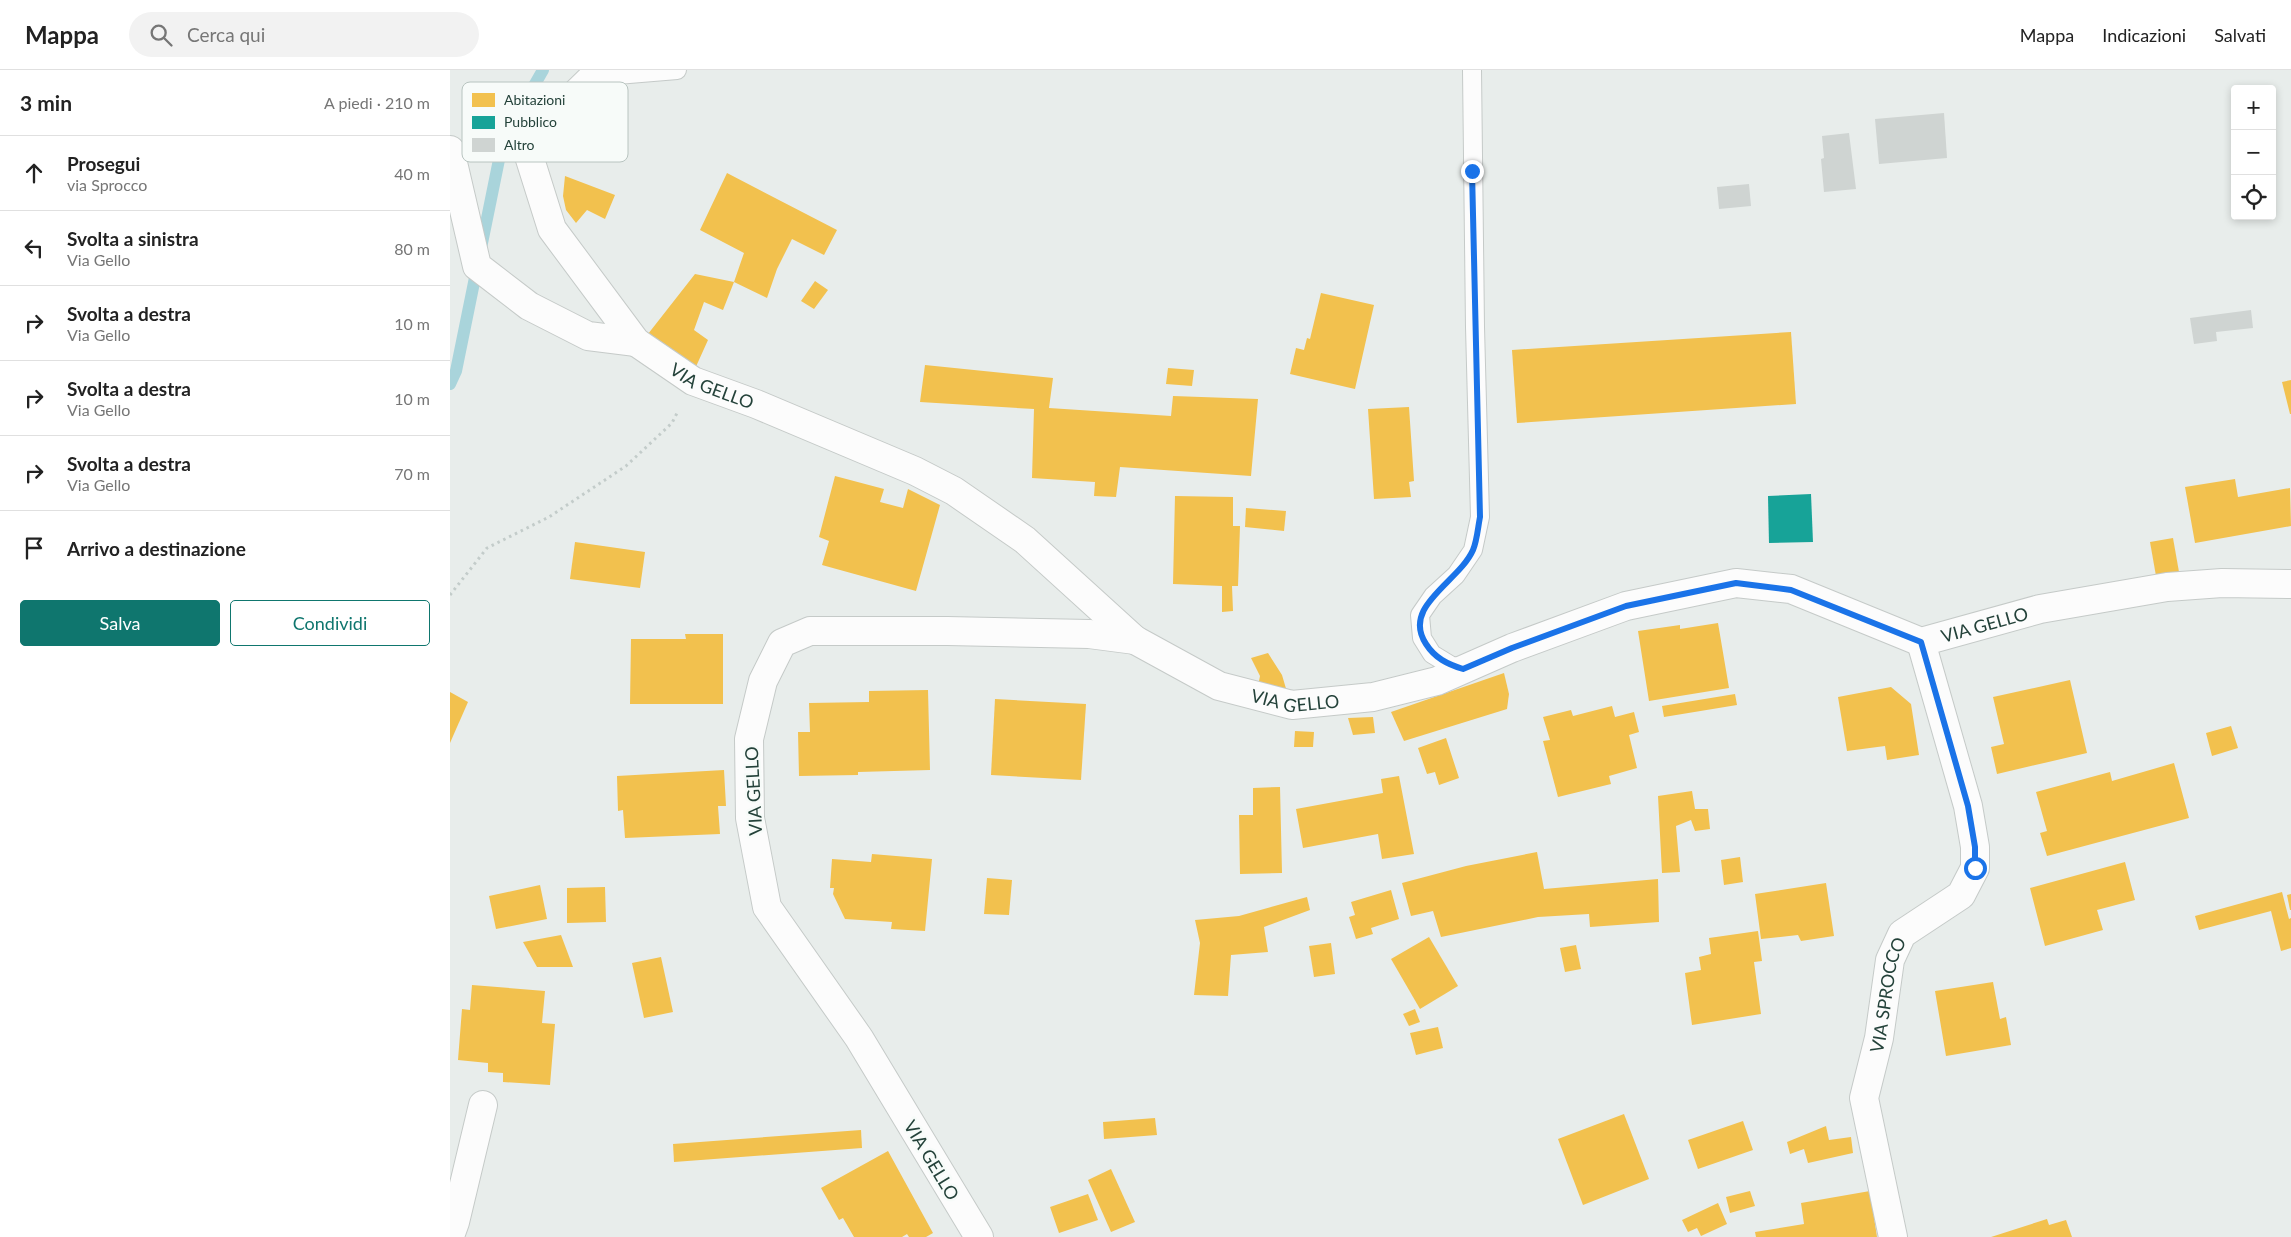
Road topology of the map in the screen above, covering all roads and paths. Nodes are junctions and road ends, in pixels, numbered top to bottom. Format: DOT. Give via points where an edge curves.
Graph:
graph roads {
  1 [pos="677,70"];
  2 [pos="1472,70"];
  3 [pos="594,73"];
  4 [pos="450,150"];
  5 [pos="531,162"];
  6 [pos="636,342"];
  7 [pos="693,381"];
  8 [pos="2291,584"];
  9 [pos="450,595"];
  10 [pos="1135,640"];
  11 [pos="1921,642"];
  12 [pos="1463,669"];
  13 [pos="483,1105"];
  14 [pos="450,1236"];
  15 [pos="979,1237"];
  16 [pos="1893,1237"];
  1 -- 3 [label="lane, VIA GELLO"];
  2 -- 12 [label="lane" via="1480,517 1473,550 1420,616 1422,638 1432,654"];
  4 -- 6 [label="street" via="477,266 529,306 588,336"];
  5 -- 6 [label="street, VIA GELLO" via="552,229"];
  6 -- 7 [label="street, VIA GELLO"];
  7 -- 9 [label="path" via="672,423 626,466 549,517 486,548"];
  7 -- 10 [label="street, VIA GELLO" via="915,471 954,492 1026,540"];
  8 -- 11 [label="street, VIA GELLO" via="2222,583 2167,587 2040,609"];
  10 -- 12 [label="street, VIA GELLO" via="1219,686 1292,706 1373,697 1437,681"];
  10 -- 15 [label="street, VIA GELLO" via="1090,634 810,631 782,642 763,681 750,739 750,818 767,907 858,1038"];
  11 -- 12 [label="street, VIA GELLO" via="1791,590 1736,583 1626,606"];
  11 -- 16 [label="street, VIA SPROCCO" via="1968,806 1975,868 1961,895 1902,934 1890,960 1879,1038 1864,1098"];
  13 -- 14 [label="street"];
}
